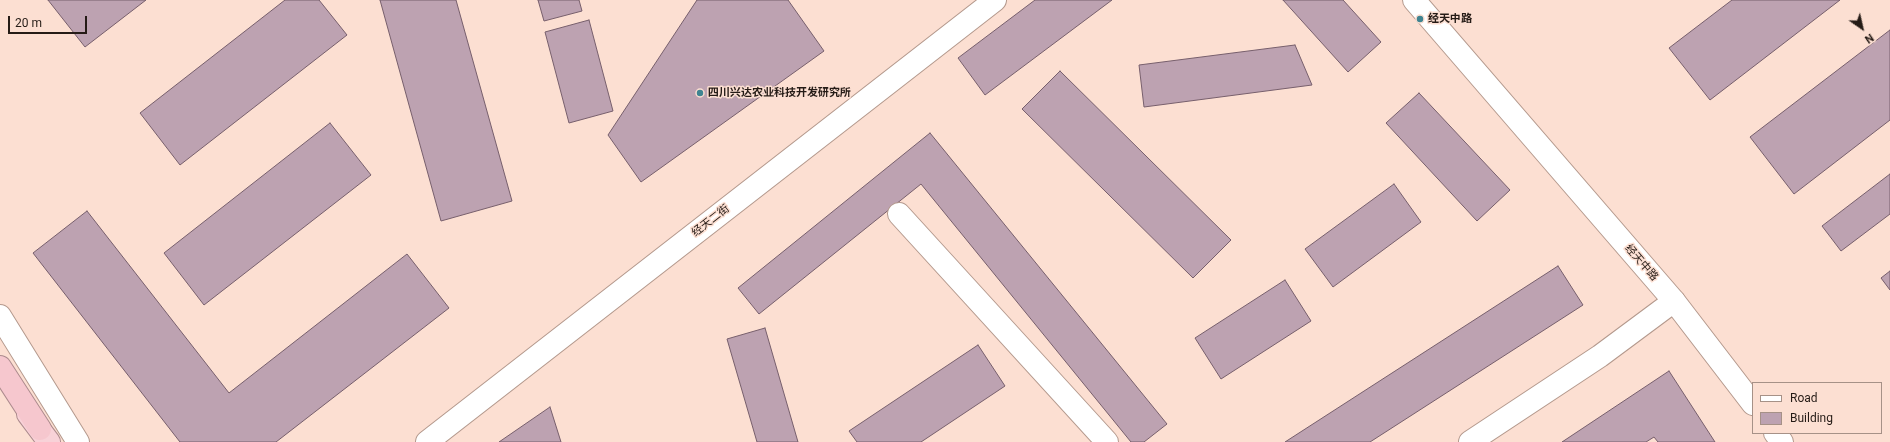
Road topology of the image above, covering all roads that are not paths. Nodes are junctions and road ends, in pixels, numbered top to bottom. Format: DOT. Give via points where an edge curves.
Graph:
graph roads {
  1 [pos="995,0"];
  2 [pos="1414,0"];
  3 [pos="899,214"];
  4 [pos="1674,301"];
  5 [pos="0,316"];
  6 [pos="0,367"];
  7 [pos="0,380"];
  8 [pos="1752,403"];
  9 [pos="45,435"];
  10 [pos="78,442"];
  11 [pos="427,442"];
  12 [pos="1107,442"];
  13 [pos="1470,442"];
  1 -- 11 [label="street, 经天二街"];
  2 -- 4 [label="street, 经天中路"];
  3 -- 12 [label="street"];
  4 -- 8 [label="street, 经天中路"];
  4 -- 13 [label="street" via="1600,356"];
  5 -- 10 [label="street"];
  6 -- 9 [label="highway"];
  7 -- 9 [label="highway"];
}
